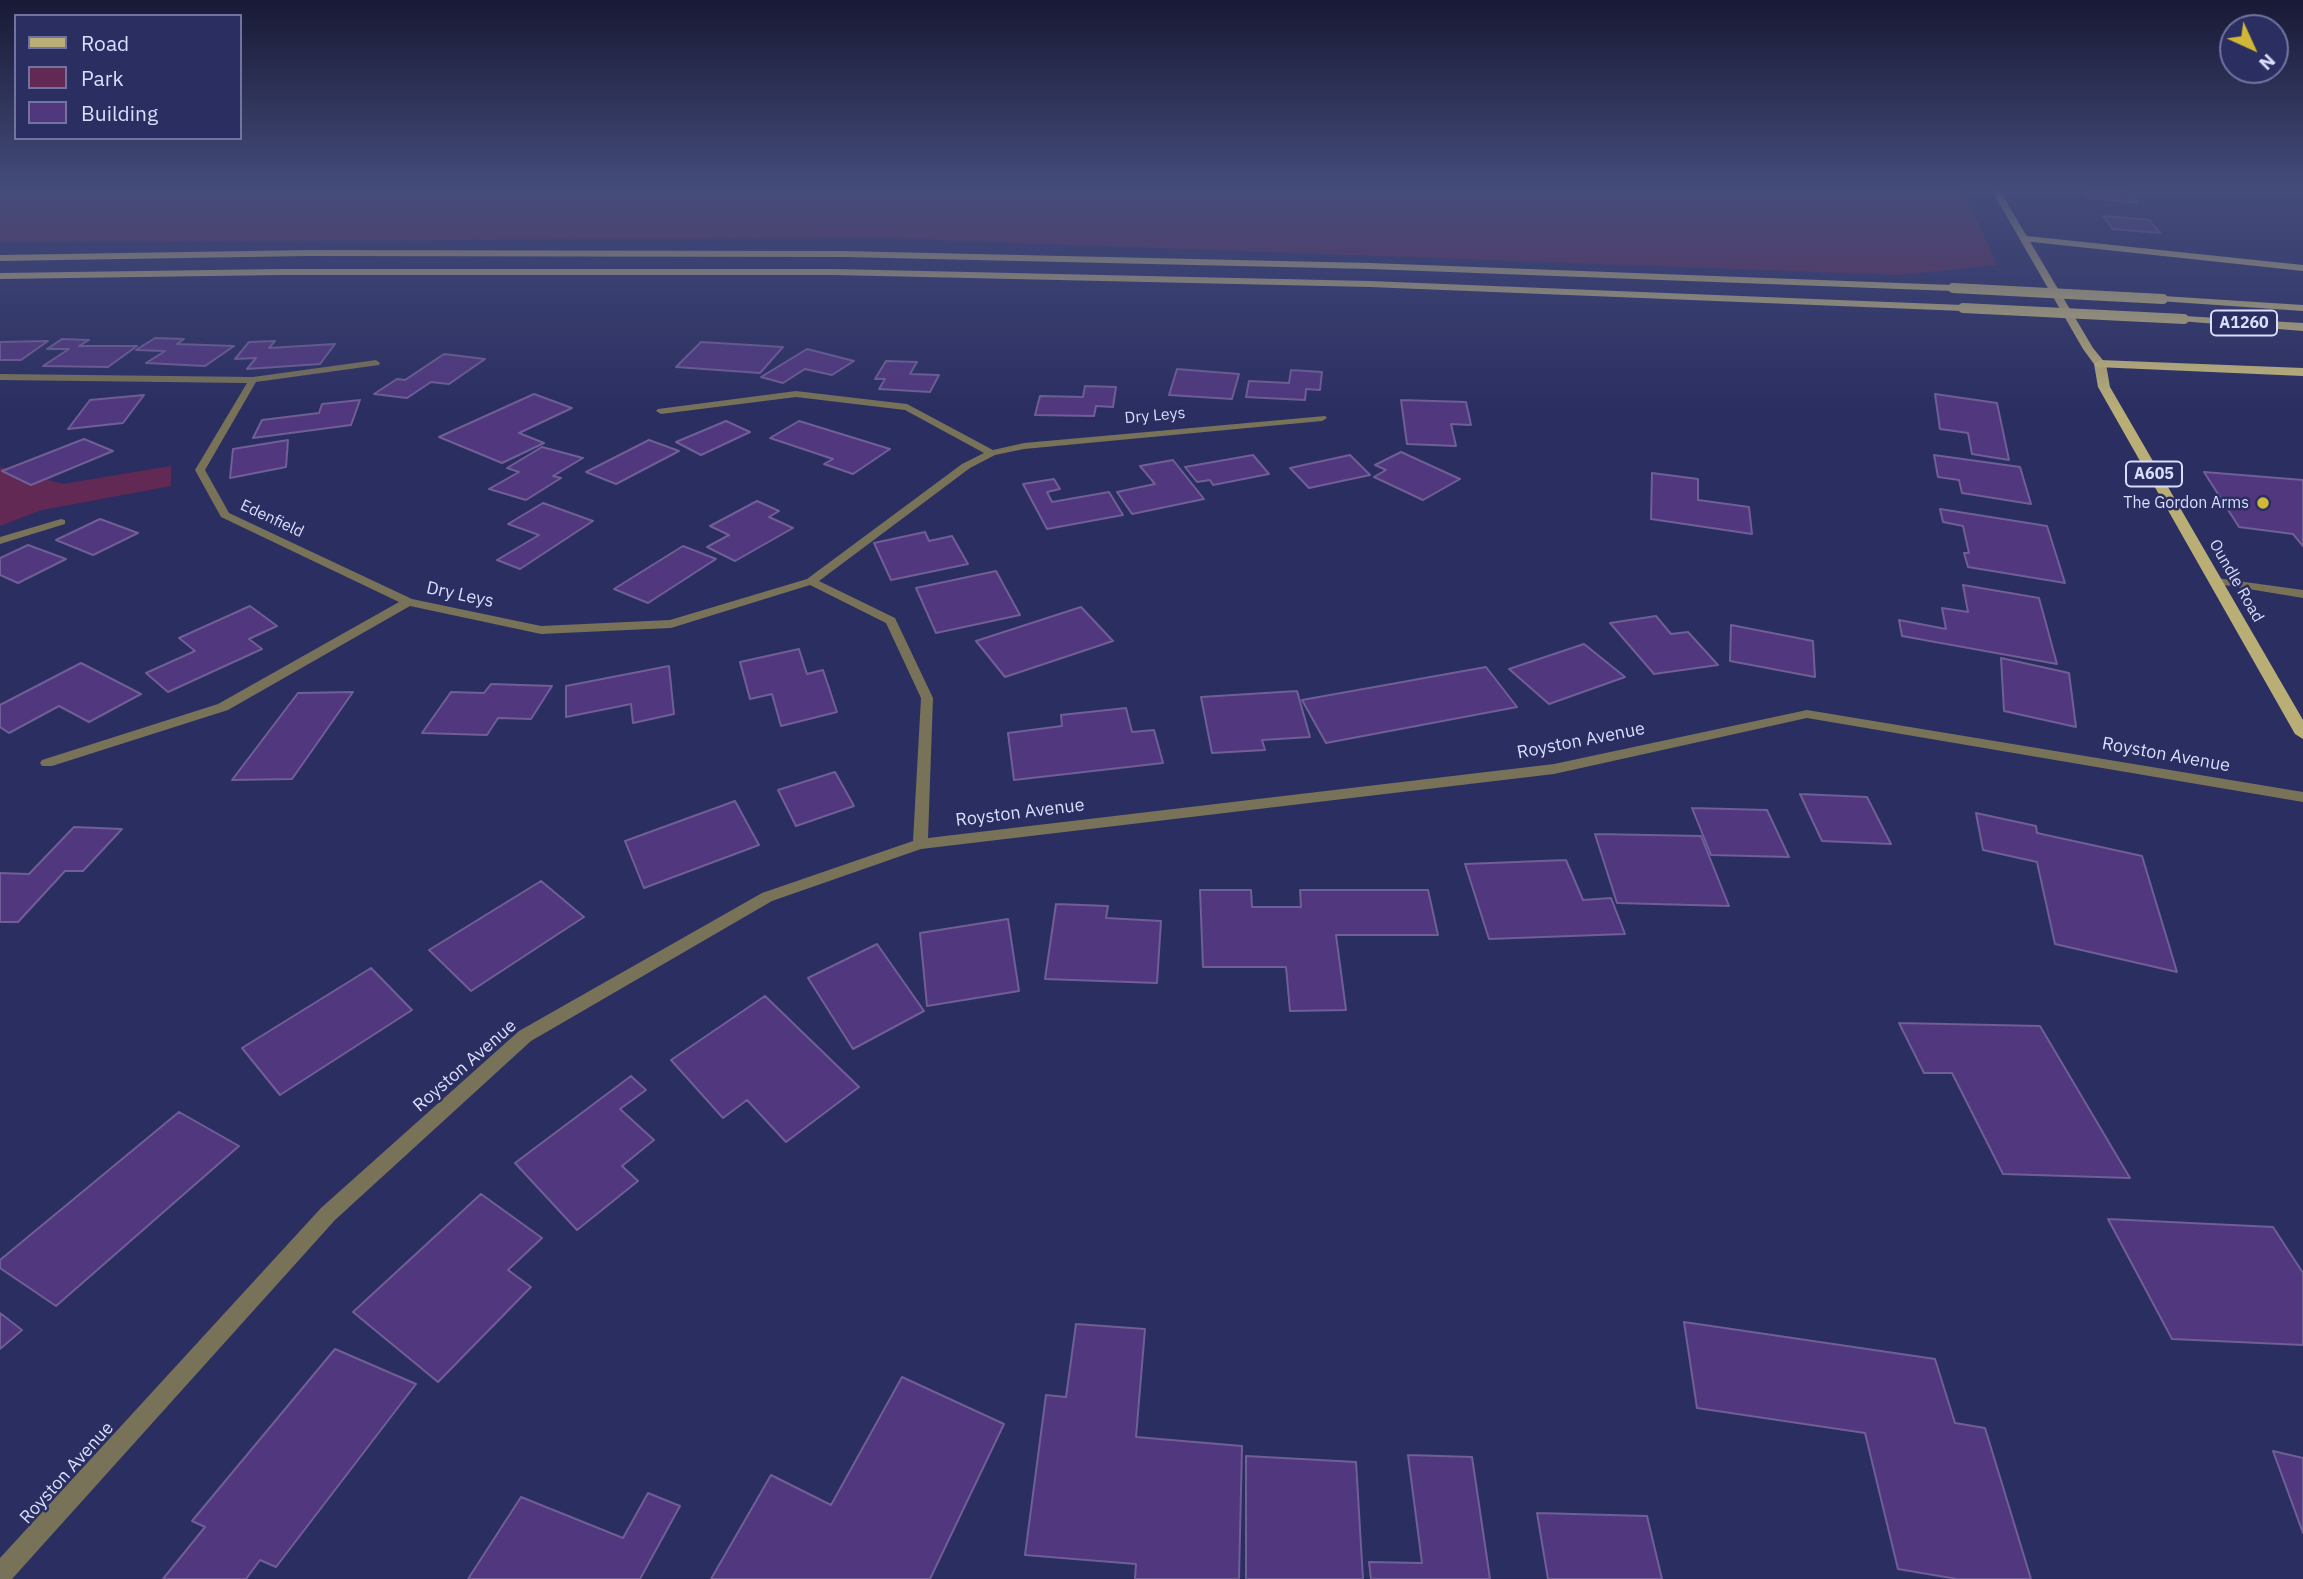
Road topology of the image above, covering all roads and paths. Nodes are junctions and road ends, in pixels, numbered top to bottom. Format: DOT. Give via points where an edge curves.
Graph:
graph roads {
  1 [pos="1355,265"];
  2 [pos="2040,265"];
  3 [pos="2271,265"];
  4 [pos="2303,268"];
  5 [pos="0,276"];
  6 [pos="2303,308"];
  7 [pos="2303,327"];
  8 [pos="376,363"];
  9 [pos="2100,364"];
  10 [pos="2303,372"];
  11 [pos="0,377"];
  12 [pos="253,380"];
  13 [pos="661,411"];
  14 [pos="1322,418"];
  15 [pos="992,453"];
  16 [pos="61,522"];
  17 [pos="0,541"];
  18 [pos="811,581"];
  19 [pos="2216,581"];
  20 [pos="2303,594"];
  21 [pos="408,602"];
  22 [pos="2303,734"];
  23 [pos="47,763"];
  24 [pos="2303,797"];
  25 [pos="919,844"];
  26 [pos="0,1575"];
  1 -- 6 [label="highway, A1260, bridge"];
  2 -- 9 [label="main road, Oundle Road / A605"];
  3 -- 4 [label="highway"];
  5 -- 7 [label="highway, A1260, bridge" via="835,272 1370,284"];
  8 -- 12 [label="street"];
  9 -- 10 [label="highway"];
  9 -- 19 [label="main road, Oundle Road / A605" via="2104,387"];
  11 -- 12 [label="street"];
  12 -- 21 [label="street, Edenfield" via="200,470 225,515"];
  13 -- 15 [label="street" via="796,394 907,407"];
  14 -- 15 [label="street, Dry Leys" via="1024,446"];
  15 -- 18 [label="street, Dry Leys" via="966,466"];
  16 -- 17 [label="street"];
  18 -- 21 [label="street, Dry Leys" via="671,624 541,630"];
  18 -- 25 [label="street" via="891,621 927,698"];
  19 -- 20 [label="street"];
  19 -- 22 [label="main road, Oundle Road / A605"];
  21 -- 23 [label="street, Dry Leys" via="223,707"];
  24 -- 25 [label="street, Royston Avenue" via="1807,714 1554,769"];
  25 -- 26 [label="street, Royston Avenue" via="767,897 525,1036 328,1214"];
}
